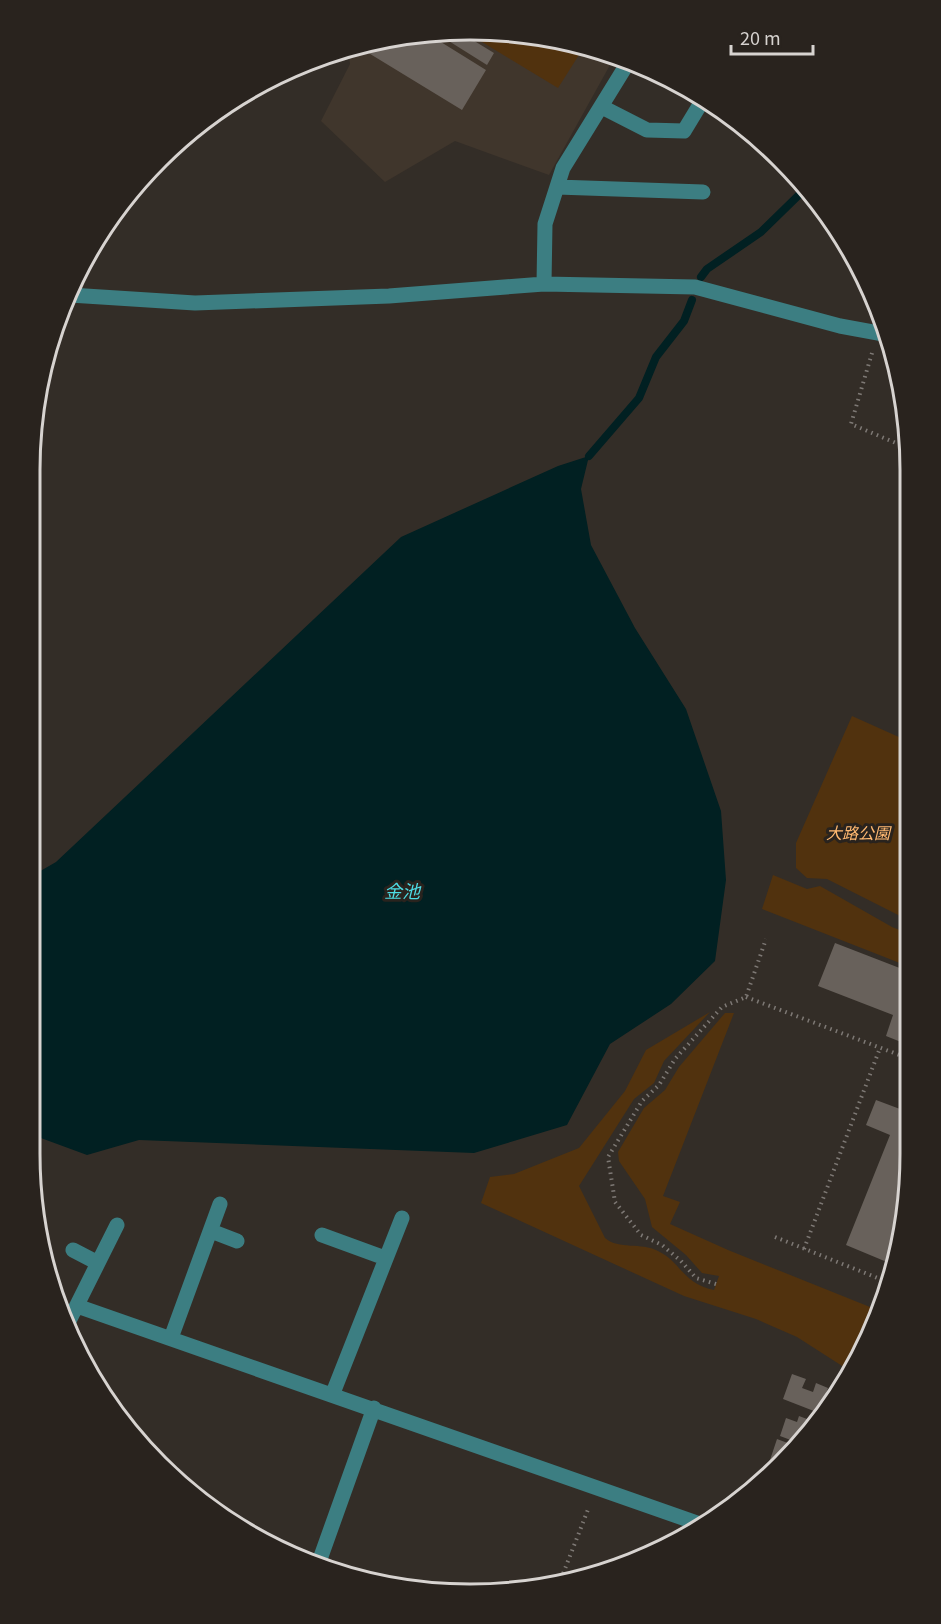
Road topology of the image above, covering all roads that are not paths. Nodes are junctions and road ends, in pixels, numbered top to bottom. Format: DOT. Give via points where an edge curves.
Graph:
graph roads {
  1 [pos="624,69"];
  2 [pos="699,106"];
  3 [pos="602,107"];
  4 [pos="557,187"];
  5 [pos="703,192"];
  6 [pos="544,284"];
  7 [pos="78,296"];
  8 [pos="879,334"];
  9 [pos="220,1204"];
  10 [pos="402,1218"];
  11 [pos="117,1225"];
  12 [pos="211,1231"];
  13 [pos="322,1235"];
  14 [pos="237,1241"];
  15 [pos="74,1250"];
  16 [pos="384,1258"];
  17 [pos="98,1263"];
  18 [pos="77,1306"];
  19 [pos="72,1315"];
  20 [pos="171,1338"];
  21 [pos="333,1394"];
  22 [pos="374,1408"];
  23 [pos="693,1521"];
  24 [pos="321,1557"];
  1 -- 3 [label="street"];
  2 -- 3 [label="street" via="684,131 647,130"];
  3 -- 4 [label="street" via="563,168"];
  4 -- 5 [label="street"];
  4 -- 6 [label="street" via="545,224"];
  6 -- 7 [label="street" via="389,296 195,303"];
  6 -- 8 [label="street" via="695,287"];
  9 -- 12 [label="street"];
  10 -- 16 [label="street"];
  11 -- 17 [label="street"];
  12 -- 14 [label="street"];
  12 -- 20 [label="street"];
  13 -- 16 [label="street"];
  15 -- 17 [label="street"];
  16 -- 21 [label="street"];
  17 -- 18 [label="street"];
  18 -- 19 [label="street"];
  18 -- 20 [label="street"];
  20 -- 21 [label="street"];
  21 -- 22 [label="street"];
  22 -- 23 [label="street"];
  22 -- 24 [label="street"];
}
